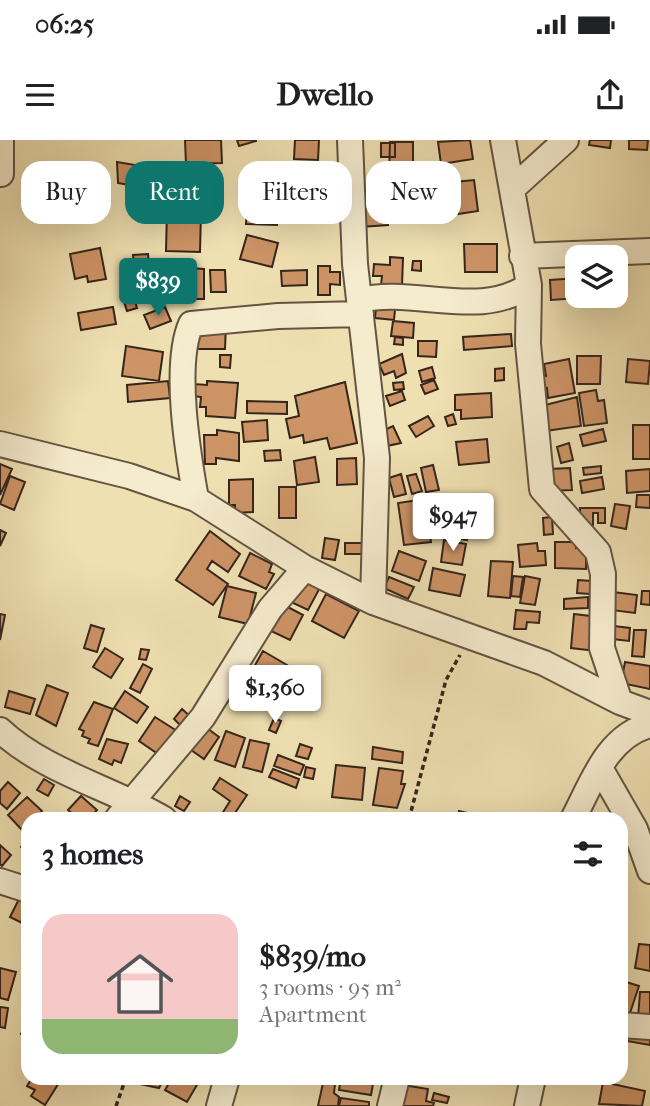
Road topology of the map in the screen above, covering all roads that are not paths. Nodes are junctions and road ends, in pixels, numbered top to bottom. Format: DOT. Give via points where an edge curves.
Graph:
graph roads {
  1 [pos="1,140"];
  2 [pos="350,140"];
  3 [pos="503,140"];
  4 [pos="566,140"];
  5 [pos="1,174"];
  6 [pos="512,189"];
  7 [pos="650,251"];
  8 [pos="522,256"];
  9 [pos="529,285"];
  10 [pos="361,307"];
  11 [pos="0,444"];
  12 [pos="196,499"];
  13 [pos="305,568"];
  14 [pos="373,602"];
  15 [pos="620,702"];
  16 [pos="650,713"];
  17 [pos="650,725"];
  18 [pos="0,730"];
  19 [pos="600,768"];
  20 [pos="125,810"];
  21 [pos="577,812"];
  22 [pos="625,812"];
  23 [pos="628,817"];
  24 [pos="650,871"];
  25 [pos="0,881"];
  26 [pos="21,888"];
  27 [pos="628,1025"];
  28 [pos="650,1027"];
  29 [pos="225,1085"];
  30 [pos="395,1085"];
  31 [pos="532,1085"];
  32 [pos="219,1106"];
  33 [pos="390,1106"];
  34 [pos="527,1106"];
  1 -- 5 [label="street"];
  2 -- 10 [label="street"];
  3 -- 6 [label="street"];
  4 -- 6 [label="street"];
  6 -- 8 [label="street"];
  7 -- 8 [label="street"];
  8 -- 9 [label="street"];
  9 -- 10 [label="street" via="502,300 388,297"];
  9 -- 15 [label="street" via="528,344 542,489 598,552 603,574 602,648"];
  10 -- 12 [label="street" via="191,324 184,363 186,437"];
  10 -- 14 [label="street" via="377,458"];
  11 -- 12 [label="street" via="129,476"];
  12 -- 13 [label="street"];
  13 -- 14 [label="street"];
  13 -- 20 [label="street" via="270,609 203,717"];
  14 -- 15 [label="street" via="544,663"];
  15 -- 16 [label="street"];
  17 -- 19 [label="street" via="625,734"];
  18 -- 20 [label="street"];
  19 -- 21 [label="street"];
  19 -- 22 [label="street"];
  23 -- 24 [label="street"];
  25 -- 26 [label="street"];
  27 -- 28 [label="street"];
  29 -- 32 [label="street"];
  30 -- 33 [label="street"];
  31 -- 34 [label="street"];
}
